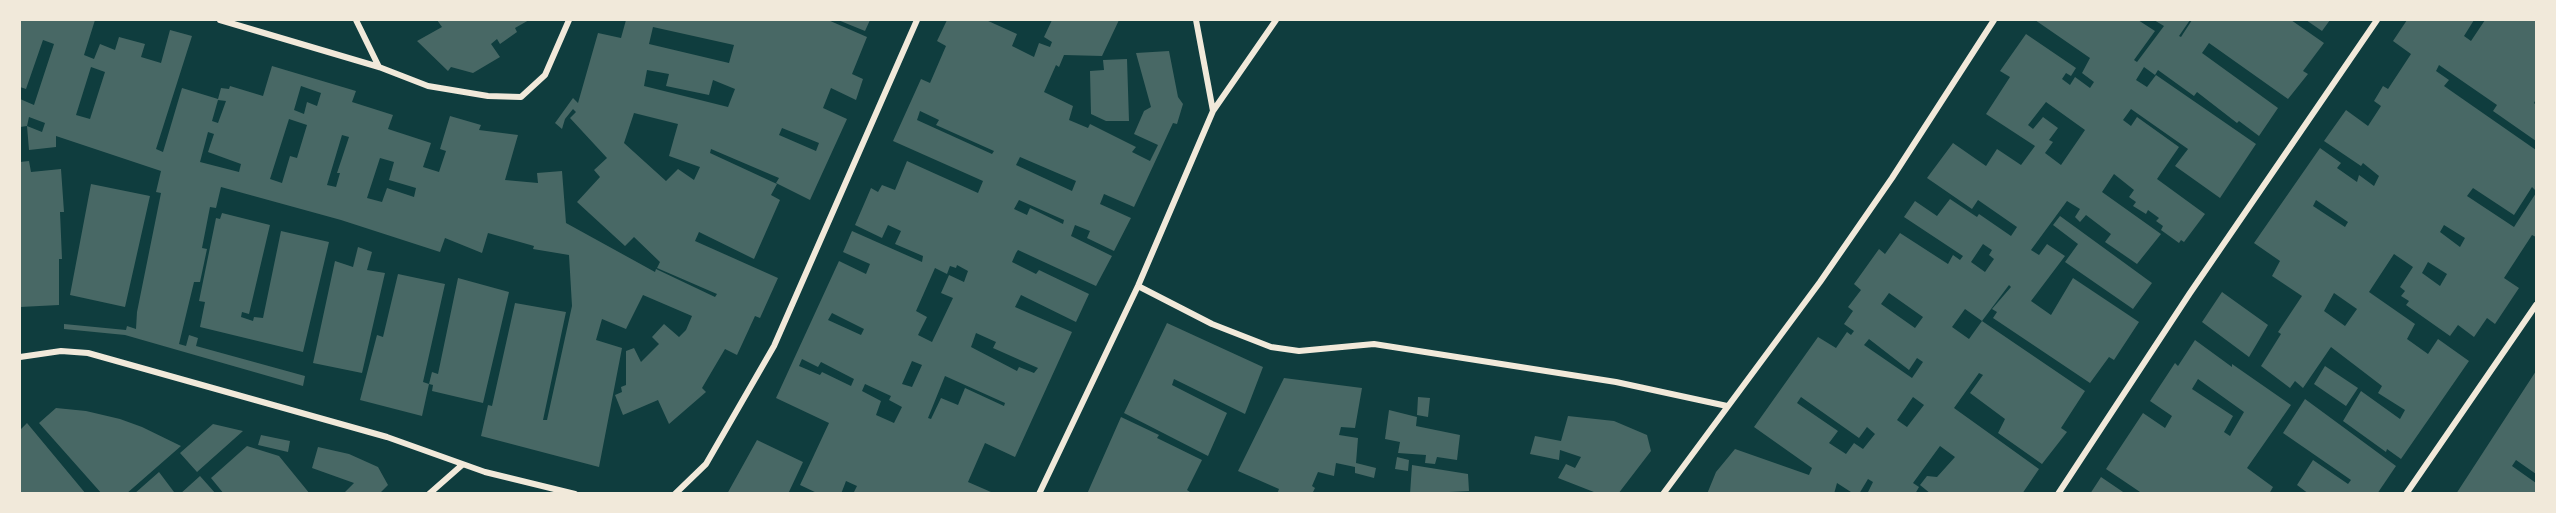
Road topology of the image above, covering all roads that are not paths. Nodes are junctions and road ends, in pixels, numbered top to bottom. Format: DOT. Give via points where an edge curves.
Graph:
graph roads {
  1 [pos="220,20"];
  2 [pos="356,20"];
  3 [pos="569,20"];
  4 [pos="917,20"];
  5 [pos="1196,20"];
  6 [pos="1276,20"];
  7 [pos="1994,20"];
  8 [pos="2377,20"];
  9 [pos="379,67"];
  10 [pos="1213,111"];
  11 [pos="1138,286"];
  12 [pos="2536,305"];
  13 [pos="20,357"];
  14 [pos="1727,406"];
  15 [pos="462,465"];
  16 [pos="429,494"];
  17 [pos="575,494"];
  18 [pos="675,494"];
  19 [pos="1039,494"];
  20 [pos="1663,494"];
  21 [pos="2058,494"];
  22 [pos="2406,494"];
  1 -- 9 [label="street"];
  2 -- 9 [label="street"];
  3 -- 9 [label="street" via="545,75 520,97 428,86"];
  4 -- 18 [label="street" via="774,346 706,464"];
  5 -- 10 [label="street"];
  6 -- 10 [label="street"];
  7 -- 14 [label="street" via="1892,178"];
  8 -- 21 [label="street" via="2196,283"];
  10 -- 11 [label="street"];
  11 -- 14 [label="street" via="1212,324 1271,347 1299,351 1374,344 1627,384"];
  11 -- 19 [label="street"];
  12 -- 22 [label="street"];
  13 -- 15 [label="street" via="61,351 88,353 387,437"];
  14 -- 20 [label="street"];
  15 -- 16 [label="street"];
  15 -- 17 [label="street"];
}
